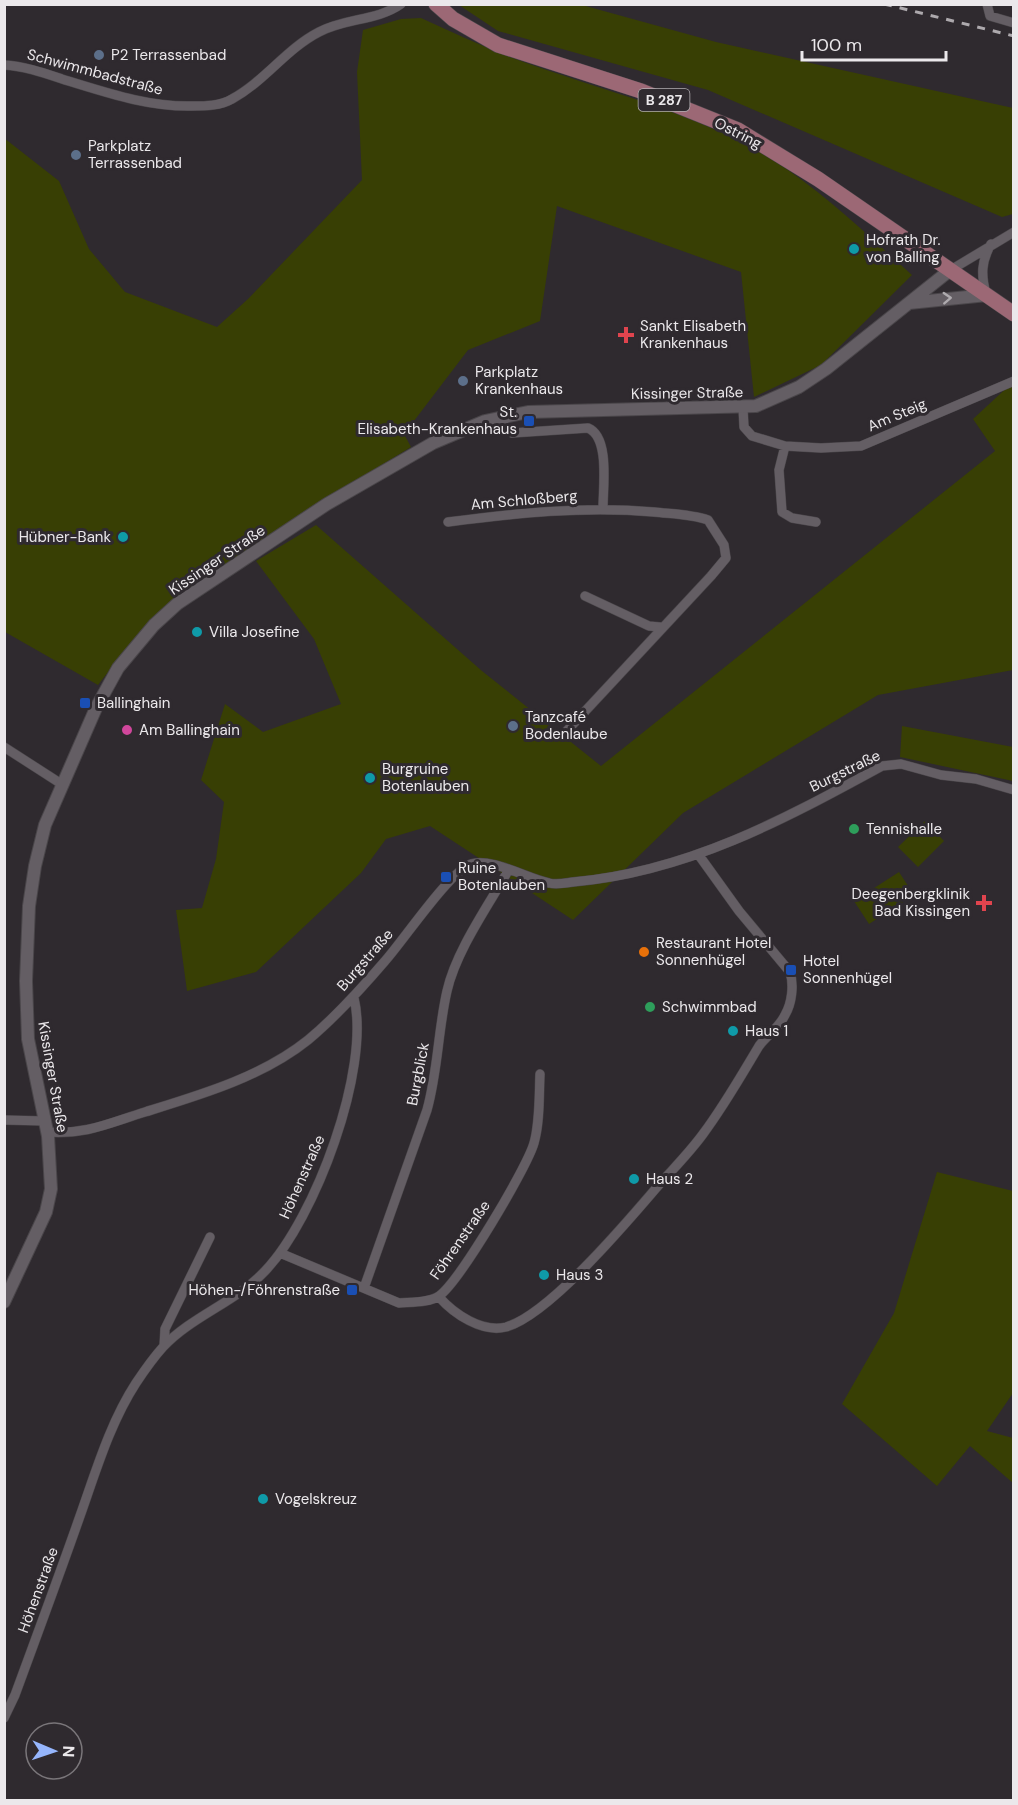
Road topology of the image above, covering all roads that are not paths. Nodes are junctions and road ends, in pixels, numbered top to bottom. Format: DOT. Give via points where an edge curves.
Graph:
graph roads {
  1 [pos="401,4"];
  2 [pos="436,4"];
  3 [pos="987,4"];
  4 [pos="1014,23"];
  5 [pos="4,65"];
  6 [pos="1014,232"];
  7 [pos="992,242"];
  8 [pos="949,271"];
  9 [pos="987,295"];
  10 [pos="908,303"];
  11 [pos="1014,314"];
  12 [pos="1014,381"];
  13 [pos="743,408"];
  14 [pos="500,416"];
  15 [pos="785,446"];
  16 [pos="603,508"];
  17 [pos="448,522"];
  18 [pos="816,522"];
  19 [pos="585,596"];
  20 [pos="660,627"];
  21 [pos="562,736"];
  22 [pos="4,747"];
  23 [pos="63,785"];
  24 [pos="1014,790"];
  25 [pos="698,854"];
  26 [pos="508,871"];
  27 [pos="354,998"];
  28 [pos="540,1074"];
  29 [pos="4,1120"];
  30 [pos="46,1127"];
  31 [pos="210,1237"];
  32 [pos="280,1253"];
  33 [pos="364,1288"];
  34 [pos="439,1297"];
  35 [pos="4,1302"];
  36 [pos="164,1346"];
  37 [pos="4,1718"];
  1 -- 5 [label="street, Schwimmbadstraße" via="320,32 298,44 266,75 232,99 212,105 134,101"];
  2 -- 8 [label="main road, Ostring / B 287" via="453,19 498,45 642,91 738,130 818,179"];
  3 -- 4 [label="street" via="990,16"];
  6 -- 7 [label="street"];
  7 -- 8 [label="street"];
  7 -- 9 [label="street" via="981,269"];
  8 -- 9 [label="main road, Ostring / B 287"];
  8 -- 10 [label="street, Kissinger Straße"];
  10 -- 9 [label="street, one-way"];
  9 -- 11 [label="main road, Ostring / B 287"];
  10 -- 13 [label="street, Kissinger Straße" via="799,387"];
  12 -- 15 [label="street, Am Steig" via="861,446"];
  13 -- 14 [label="street, Kissinger Straße" via="570,410"];
  13 -- 15 [label="street, Am Steig" via="744,427 752,436"];
  14 -- 16 [label="street" via="512,433 588,428 596,431 602,451"];
  14 -- 23 [label="street, Kissinger Straße" via="417,452 327,504 177,604 154,625 108,684"];
  15 -- 18 [label="street" via="779,470 782,512"];
  16 -- 17 [label="street, Am Schloßberg" via="522,512"];
  16 -- 20 [label="street, Am Schloßberg" via="708,520 724,545 726,558"];
  19 -- 20 [label="street" via="649,626"];
  20 -- 21 [label="street, Am Schloßberg"];
  22 -- 23 [label="street"];
  23 -- 30 [label="street, Kissinger Straße" via="45,825 27,928 28,1039"];
  24 -- 25 [label="street, Burgstraße" via="901,765 882,766 795,812"];
  25 -- 26 [label="street, Burgstraße" via="616,878 552,884"];
  25 -- 34 [label="street" via="790,972 793,983 787,1013 760,1044 702,1136 620,1230 549,1299 506,1327 486,1327"];
  26 -- 27 [label="street, Burgstraße" via="479,862 462,869"];
  26 -- 33 [label="street, Burgblick" via="447,990 430,1101"];
  27 -- 30 [label="street, Burgstraße" via="306,1041 231,1082 98,1130 69,1134"];
  27 -- 32 [label="street, Höhenstraße" via="358,1024 341,1125 311,1199"];
  28 -- 34 [label="street, Föhrenstraße" via="534,1144 501,1208"];
  29 -- 30 [label="street, Burgstraße"];
  30 -- 35 [label="street, Kissinger Straße" via="52,1165 46,1212"];
  31 -- 36 [label="street, Höhenstraße" via="165,1329"];
  32 -- 33 [label="street, Föhrenstraße"];
  32 -- 36 [label="street, Höhenstraße" via="249,1285"];
  33 -- 34 [label="street, Föhrenstraße" via="399,1303"];
  36 -- 37 [label="street, Höhenstraße" via="136,1382 120,1412"];
}
